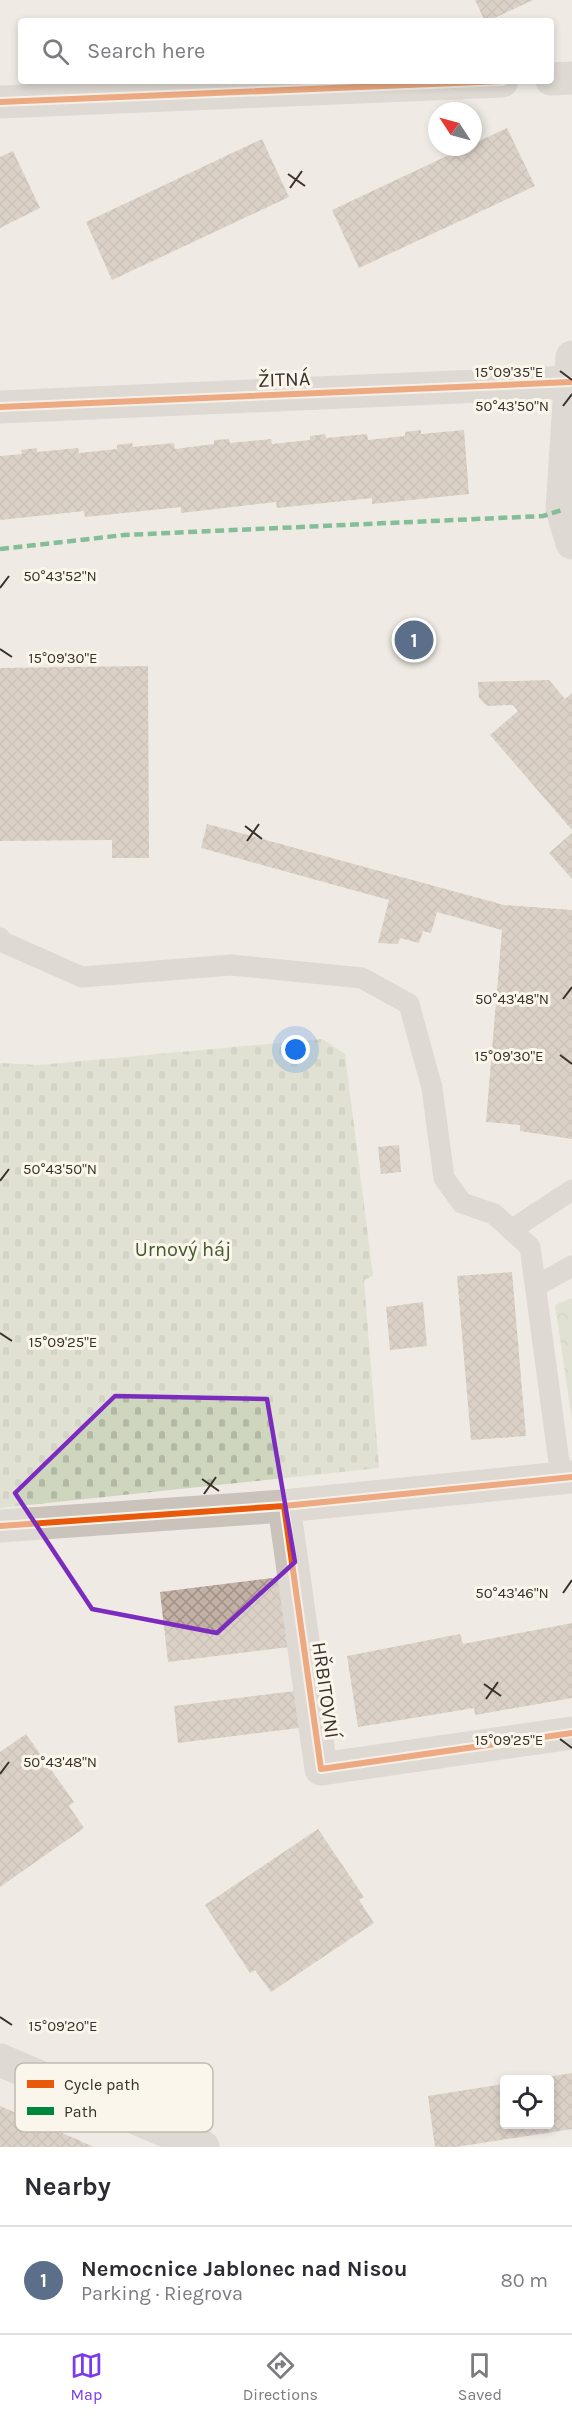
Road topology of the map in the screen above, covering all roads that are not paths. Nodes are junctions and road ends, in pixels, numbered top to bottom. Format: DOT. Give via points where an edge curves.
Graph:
graph roads {
  1 [pos="572,78"];
  2 [pos="554,79"];
  3 [pos="430,84"];
  4 [pos="0,102"];
  5 [pos="571,369"];
  6 [pos="0,407"];
  7 [pos="567,510"];
  8 [pos="572,543"];
  9 [pos="0,938"];
  10 [pos="572,1190"];
  11 [pos="511,1230"];
  12 [pos="572,1266"];
  13 [pos="536,1286"];
  14 [pos="567,1477"];
  15 [pos="284,1506"];
  16 [pos="0,1526"];
  17 [pos="572,1733"];
  18 [pos="0,2060"];
  19 [pos="15,2066"];
  20 [pos="168,2132"];
  21 [pos="203,2147"];
  1 -- 2 [label="street"];
  3 -- 4 [label="street"];
  5 -- 6 [label="street, ŽITNÁ"];
  5 -- 7 [label="street"];
  7 -- 8 [label="street"];
  9 -- 11 [label="lane" via="82,977 231,965 362,978 409,1004 432,1088 444,1178 462,1203 494,1214"];
  10 -- 11 [label="lane"];
  11 -- 13 [label="lane" via="530,1247"];
  12 -- 13 [label="lane"];
  13 -- 14 [label="lane"];
  14 -- 15 [label="street"];
  15 -- 16 [label="street"];
  15 -- 17 [label="street, HŘBITOVNÍ" via="321,1769"];
  18 -- 19 [label="street"];
  20 -- 21 [label="street"];
}
